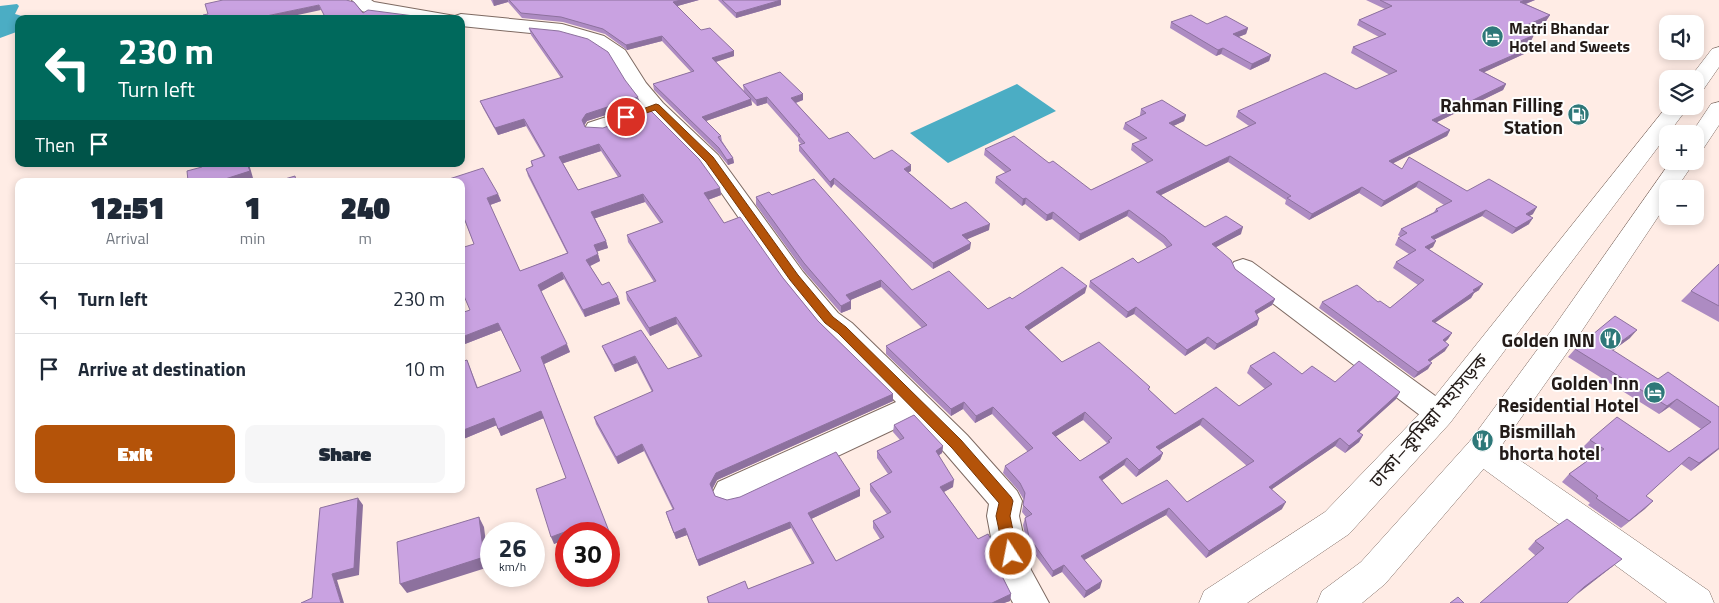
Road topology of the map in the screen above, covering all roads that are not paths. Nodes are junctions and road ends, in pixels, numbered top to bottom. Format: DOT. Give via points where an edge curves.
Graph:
graph roads {
  1 [pos="361,0"];
  2 [pos="415,15"];
  3 [pos="465,20"];
  4 [pos="1719,53"];
  5 [pos="1704,73"];
  6 [pos="656,107"];
  7 [pos="1719,109"];
  8 [pos="1671,115"];
  9 [pos="596,128"];
  10 [pos="1704,131"];
  11 [pos="1677,170"];
  12 [pos="1244,268"];
  13 [pos="917,406"];
  14 [pos="1439,414"];
  15 [pos="1481,450"];
  16 [pos="729,492"];
  17 [pos="1032,603"];
  18 [pos="1217,603"];
  19 [pos="1335,603"];
  20 [pos="1696,603"];
  1 -- 2 [label="street" via="368,7"];
  3 -- 6 [label="street" via="562,30 597,40 618,54"];
  4 -- 5 [label="main road"];
  6 -- 9 [label="street"];
  6 -- 13 [label="street" via="710,160 794,278 829,320"];
  7 -- 10 [label="main road"];
  8 -- 14 [label="main road, ঢাকা–কুমিল্লা মহাসড়ক"];
  11 -- 15 [label="main road"];
  12 -- 14 [label="street"];
  13 -- 16 [label="street"];
  13 -- 17 [label="street" via="1006,501 1003,516 1015,574"];
  14 -- 18 [label="main road, ঢাকা–কুমিল্লা মহাসড়ক" via="1337,523"];
  15 -- 19 [label="main road" via="1372,573"];
  15 -- 20 [label="main road"];
}
